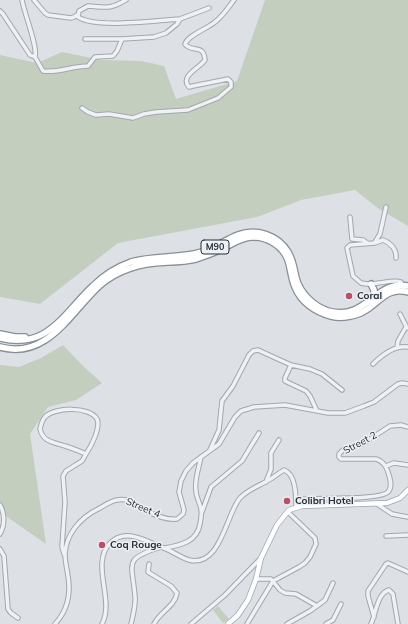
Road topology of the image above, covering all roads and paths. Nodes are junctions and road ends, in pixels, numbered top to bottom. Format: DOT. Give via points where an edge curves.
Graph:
graph roads {
  1 [pos="22,0"];
  2 [pos="34,0"];
  3 [pos="126,0"];
  4 [pos="234,0"];
  5 [pos="209,8"];
  6 [pos="0,11"];
  7 [pos="77,15"];
  8 [pos="180,19"];
  9 [pos="85,39"];
  10 [pos="122,39"];
  11 [pos="35,57"];
  12 [pos="82,108"];
  13 [pos="386,207"];
  14 [pos="350,217"];
  15 [pos="367,243"];
  16 [pos="373,243"];
  17 [pos="396,258"];
  18 [pos="401,282"];
  19 [pos="370,284"];
  20 [pos="408,286"];
  21 [pos="408,292"];
  22 [pos="374,297"];
  23 [pos="400,314"];
  24 [pos="407,328"];
  25 [pos="0,334"];
  26 [pos="45,334"];
  27 [pos="0,338"];
  28 [pos="0,347"];
  29 [pos="397,348"];
  30 [pos="408,348"];
  31 [pos="291,364"];
  32 [pos="373,364"];
  33 [pos="408,384"];
  34 [pos="342,390"];
  35 [pos="318,411"];
  36 [pos="408,427"];
  37 [pos="259,433"];
  38 [pos="279,440"];
  39 [pos="210,451"];
  40 [pos="86,454"];
  41 [pos="201,457"];
  42 [pos="408,465"];
  43 [pos="386,466"];
  44 [pos="265,482"];
  45 [pos="408,490"];
  46 [pos="296,500"];
  47 [pos="377,504"];
  48 [pos="0,505"];
  49 [pos="296,507"];
  50 [pos="288,512"];
  51 [pos="202,513"];
  52 [pos="408,517"];
  53 [pos="0,534"];
  54 [pos="408,534"];
  55 [pos="386,536"];
  56 [pos="163,548"];
  57 [pos="0,549"];
  58 [pos="65,555"];
  59 [pos="261,558"];
  60 [pos="149,564"];
  61 [pos="408,572"];
  62 [pos="256,579"];
  63 [pos="273,580"];
  64 [pos="333,583"];
  65 [pos="341,604"];
  66 [pos="317,606"];
  67 [pos="374,616"];
  68 [pos="18,618"];
  69 [pos="55,624"];
  70 [pos="102,624"];
  71 [pos="131,624"];
  72 [pos="154,624"];
  73 [pos="191,624"];
  74 [pos="228,624"];
  75 [pos="247,624"];
  76 [pos="287,624"];
  77 [pos="326,624"];
  78 [pos="371,624"];
  79 [pos="398,624"];
  1 -- 11 [label="street"];
  2 -- 7 [label="street" via="48,15 74,18"];
  3 -- 7 [label="street" via="112,7 88,6 81,9"];
  4 -- 12 [label="street" via="217,21 188,38 184,44 202,51 205,55 202,65 188,76 186,85 228,79 231,87 224,94 185,111 156,112 133,118 109,114 96,115"];
  5 -- 8 [label="street"];
  6 -- 11 [label="street" via="30,55"];
  7 -- 8 [label="street" via="79,18 103,23"];
  8 -- 10 [label="street" via="162,35"];
  9 -- 10 [label="street"];
  10 -- 11 [label="street" via="113,56 95,57 88,66 43,71"];
  13 -- 16 [label="street" via="379,238"];
  14 -- 15 [label="street" via="352,240 363,240"];
  15 -- 16 [label="street"];
  15 -- 19 [label="street" via="350,244 347,250 355,278 363,284"];
  16 -- 17 [label="street" via="385,240 395,250"];
  18 -- 19 [label="street" via="394,280"];
  19 -- 22 [label="highway" via="374,290"];
  20 -- 22 [label="highway, M90" via="388,288"];
  21 -- 28 [label="highway, M90" via="389,292 366,310 346,317 321,313 298,294 288,260 280,249 264,238 251,237 200,258 151,263 124,270 100,286 48,339 26,348"];
  22 -- 26 [label="highway, M90" via="348,312 333,312 322,308 308,299 300,287 291,256 282,244 270,236 248,233 198,253 148,258 121,266 96,283 62,320"];
  23 -- 24 [label="street"];
  24 -- 29 [label="street"];
  25 -- 26 [label="highway" via="19,337"];
  26 -- 27 [label="highway, M90" via="26,341"];
  29 -- 30 [label="street"];
  29 -- 32 [label="street"];
  31 -- 34 [label="street" via="322,374"];
  31 -- 35 [label="street" via="285,381 306,391"];
  31 -- 39 [label="street" via="258,350 251,352 222,401 219,430"];
  33 -- 35 [label="street, Street 4" via="398,384 374,402 345,413"];
  35 -- 39 [label="street, Street 4" via="285,405 246,409 238,414 219,444"];
  36 -- 43 [label="street, Street 2" via="401,424 390,426 364,443 344,449 339,454 341,459 378,459"];
  37 -- 51 [label="street" via="242,461 211,487"];
  38 -- 44 [label="street" via="271,453 271,470"];
  39 -- 41 [label="street, Street 4"];
  40 -- 40 [label="street" via="47,441 40,429 45,417 55,411 70,409 94,415 98,426"];
  40 -- 58 [label="street" via="82,461 66,471 63,476 65,502 62,547"];
  41 -- 51 [label="street" via="195,486"];
  41 -- 58 [label="street, Street 4" via="189,467 181,480 179,492 184,510 179,518 166,518 129,501 116,500 80,521 69,538"];
  42 -- 43 [label="street" via="394,463"];
  43 -- 46 [label="street" via="391,484 389,491 384,494"];
  44 -- 46 [label="street" via="286,470 294,481"];
  44 -- 56 [label="street" via="239,499 221,541 209,555 199,560 190,560"];
  45 -- 47 [label="main road" via="396,500"];
  46 -- 49 [label="street"];
  47 -- 49 [label="main road"];
  47 -- 52 [label="street" via="392,514"];
  48 -- 53 [label="street" via="4,521"];
  49 -- 50 [label="main road"];
  50 -- 59 [label="main road" via="277,525"];
  50 -- 63 [label="street" via="315,538 316,544 305,564"];
  51 -- 56 [label="street" via="200,528 195,537 180,545"];
  54 -- 55 [label="street"];
  56 -- 70 [label="street" via="130,535 117,538 107,547 102,564 106,604"];
  56 -- 71 [label="street" via="140,554 134,560 132,581 135,596"];
  57 -- 68 [label="street" via="4,556 8,609"];
  58 -- 69 [label="street, Street 4" via="69,599 65,611"];
  59 -- 62 [label="main road"];
  59 -- 73 [label="street" via="225,595"];
  60 -- 72 [label="street" via="148,572 173,587 177,593 174,601"];
  61 -- 67 [label="street" via="393,564 386,564 368,591"];
  62 -- 63 [label="street"];
  62 -- 74 [label="main road" via="246,604"];
  63 -- 66 [label="street" via="285,593 296,594"];
  63 -- 75 [label="street"];
  64 -- 66 [label="street" via="325,600"];
  65 -- 77 [label="street" via="333,620"];
  66 -- 76 [label="street"];
  67 -- 78 [label="street"];
  67 -- 79 [label="street" via="380,599 389,590 394,594"];
}
